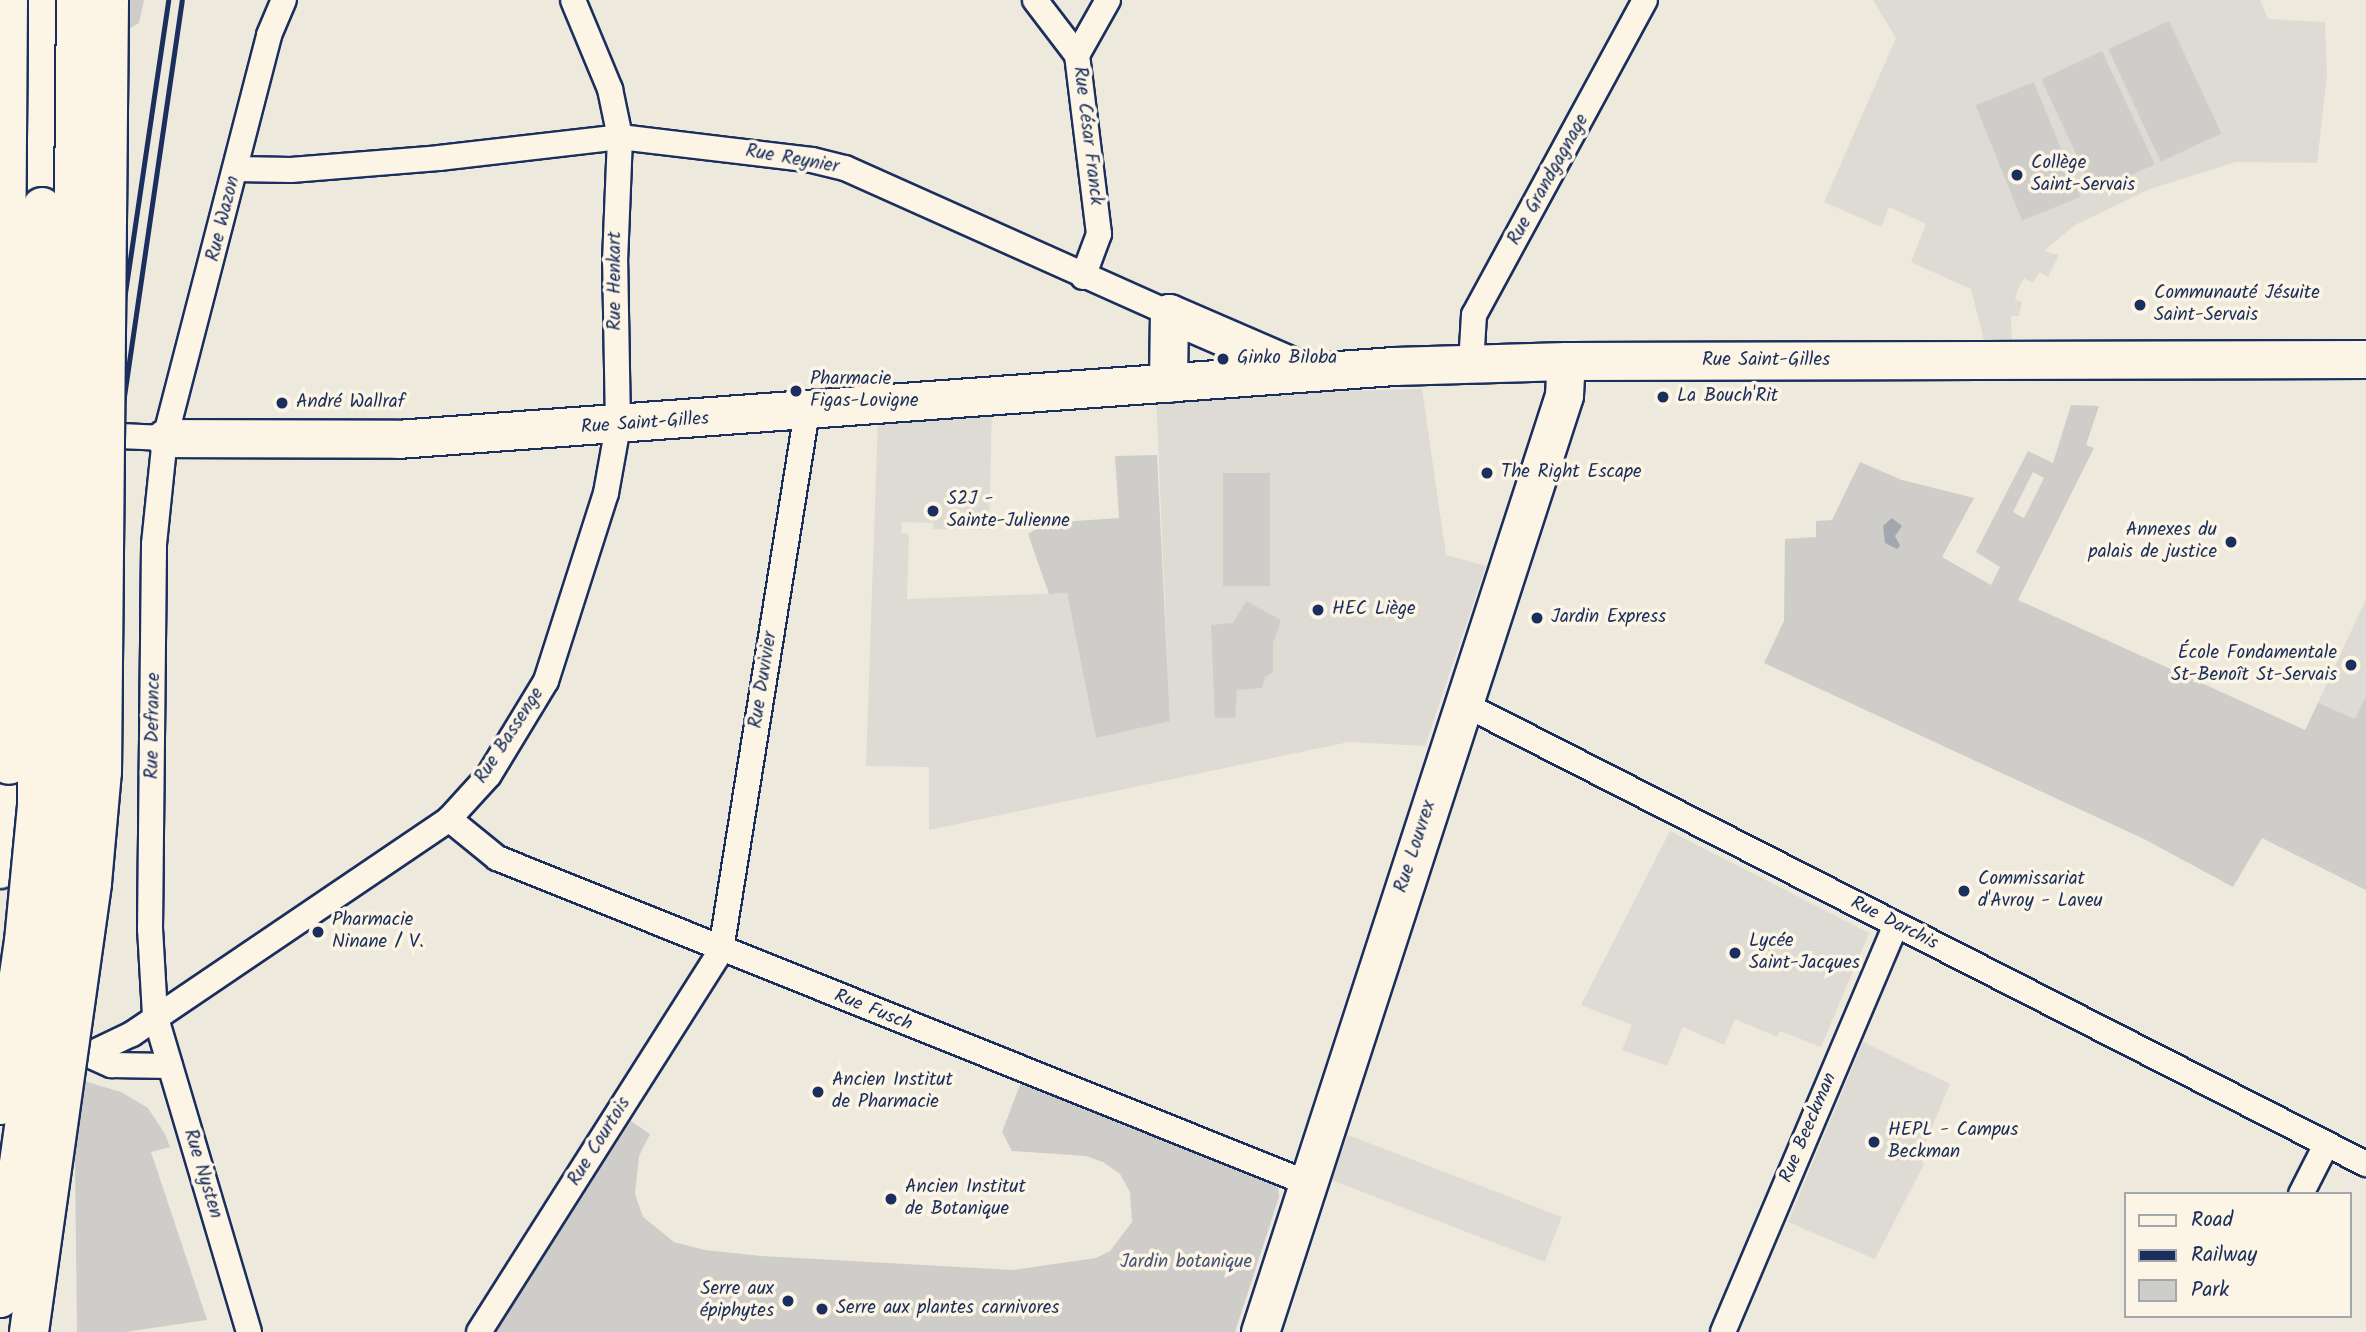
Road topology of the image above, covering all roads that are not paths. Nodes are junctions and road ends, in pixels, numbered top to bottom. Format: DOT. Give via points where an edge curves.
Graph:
graph roads {
  1 [pos="8,0"];
  2 [pos="36,0"];
  3 [pos="76,0"];
  4 [pos="96,0"];
  5 [pos="109,0"];
  6 [pos="284,0"];
  7 [pos="573,0"];
  8 [pos="1035,0"];
  9 [pos="1108,0"];
  10 [pos="1646,0"];
  11 [pos="1077,55"];
  12 [pos="620,137"];
  13 [pos="236,169"];
  14 [pos="42,207"];
  15 [pos="1083,277"];
  16 [pos="1169,313"];
  17 [pos="2366,359"];
  18 [pos="1566,361"];
  19 [pos="1471,365"];
  20 [pos="1307,373"];
  21 [pos="1168,383"];
  22 [pos="807,411"];
  23 [pos="618,426"];
  24 [pos="120,436"];
  25 [pos="165,438"];
  26 [pos="1462,703"];
  27 [pos="9,765"];
  28 [pos="102,772"];
  29 [pos="449,819"];
  30 [pos="0,869"];
  31 [pos="1896,925"];
  32 [pos="721,950"];
  33 [pos="155,1015"];
  34 [pos="170,1066"];
  35 [pos="0,1105"];
  36 [pos="2326,1145"];
  37 [pos="2366,1164"];
  38 [pos="1307,1183"];
  39 [pos="2302,1192"];
  40 [pos="0,1298"];
  41 [pos="29,1332"];
  42 [pos="249,1332"];
  43 [pos="479,1332"];
  44 [pos="1260,1332"];
  45 [pos="1723,1332"];
  1 -- 27 [label="highway, bridge" via="3,707"];
  2 -- 14 [label="highway"];
  3 -- 40 [label="highway, bridge" via="68,815"];
  4 -- 28 [label="highway, bridge"];
  5 -- 28 [label="highway, bridge"];
  6 -- 13 [label="street, Rue Wazon" via="269,35"];
  7 -- 12 [label="street, Rue Henkart" via="610,89"];
  8 -- 11 [label="street"];
  9 -- 11 [label="street, Rue César Franck"];
  10 -- 19 [label="street, Rue Grandgagnage" via="1474,316"];
  11 -- 15 [label="street, Rue César Franck" via="1099,234"];
  12 -- 13 [label="street, Rue Reynier" via="412,161"];
  12 -- 15 [label="street, Rue Reynier" via="762,153 845,168"];
  12 -- 23 [label="street, Rue Henkart" via="615,262"];
  13 -- 25 [label="street, Rue Wazon"];
  14 -- 27 [label="highway, bridge" via="27,266 16,719"];
  14 -- 35 [label="highway, bridge" via="37,807 24,941"];
  15 -- 16 [label="street, Rue Reynier"];
  16 -- 20 [label="street, Rue Reynier"];
  16 -- 21 [label="street"];
  17 -- 18 [label="street, Rue Saint-Gilles"];
  18 -- 19 [label="street, Rue Saint-Gilles"];
  18 -- 26 [label="street, Rue Louvrex" via="1564,395"];
  19 -- 20 [label="street, Rue Saint-Gilles"];
  20 -- 21 [label="street, Rue Saint-Gilles"];
  21 -- 22 [label="street, Rue Saint-Gilles"];
  22 -- 23 [label="street, Rue Saint-Gilles"];
  22 -- 32 [label="street, Rue Duvivier"];
  23 -- 25 [label="street, Rue Saint-Gilles" via="397,439"];
  23 -- 29 [label="street, Rue Bassenge" via="606,494 546,681 489,775"];
  24 -- 25 [label="street, Rue Saint-Gilles"];
  25 -- 33 [label="street, Rue Defrance" via="154,544 150,929"];
  26 -- 31 [label="street, Rue Darchis"];
  26 -- 38 [label="street, Rue Louvrex"];
  27 -- 30 [label="highway"];
  28 -- 41 [label="highway, bridge" via="92,883"];
  29 -- 32 [label="street, Rue Fusch" via="497,858"];
  29 -- 33 [label="street, Rue Bassenge"];
  31 -- 36 [label="street, Rue Darchis"];
  31 -- 45 [label="street, Rue Beeckman"];
  32 -- 38 [label="street, Rue Fusch"];
  32 -- 43 [label="street, Rue Courtois"];
  33 -- 34 [label="street, Rue Nysten"];
  33 -- 34 [label="street, Rue Bassenge" via="132,1034 87,1053 111,1065"];
  34 -- 42 [label="street, Rue Nysten"];
  36 -- 37 [label="street, Rue Darchis"];
  36 -- 39 [label="street"];
  38 -- 44 [label="street, Rue Louvrex"];
}
